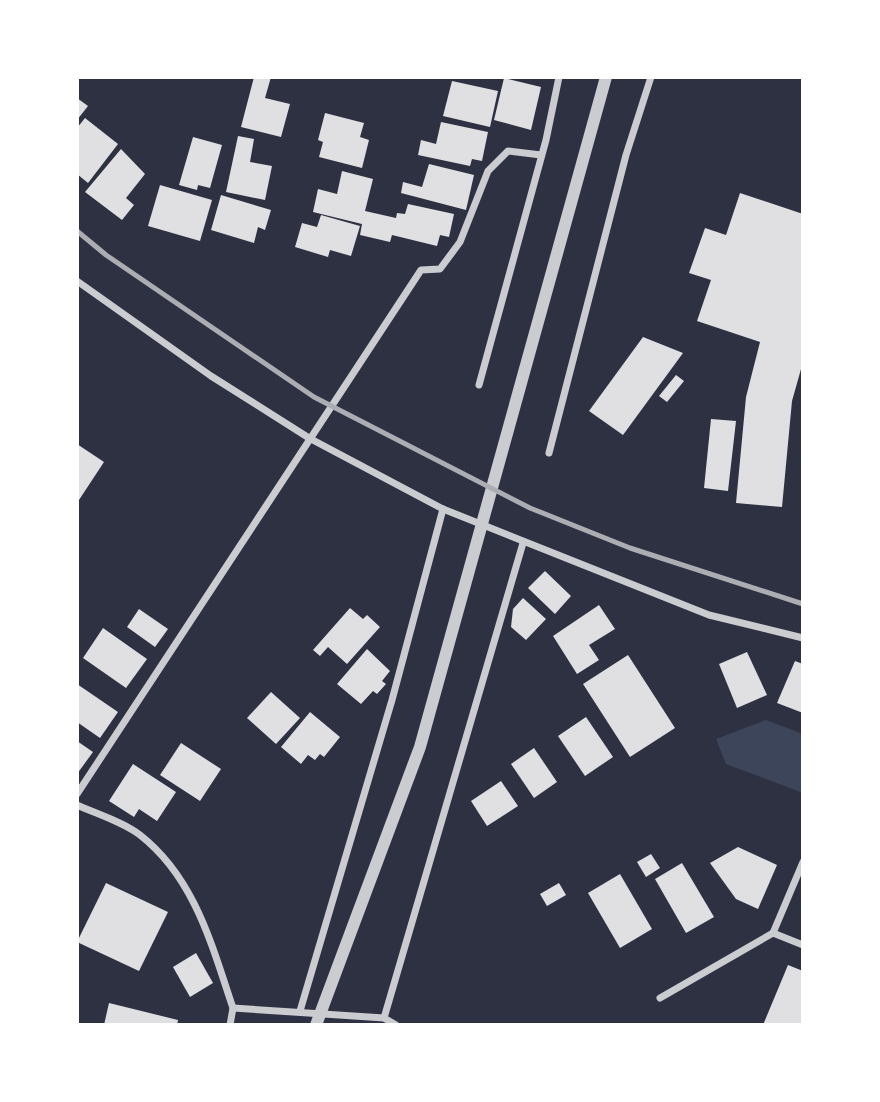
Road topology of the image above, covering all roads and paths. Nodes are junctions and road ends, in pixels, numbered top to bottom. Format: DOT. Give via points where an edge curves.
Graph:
graph roads {
  1 [pos="559,77"];
  2 [pos="606,77"];
  3 [pos="651,77"];
  4 [pos="541,155"];
  5 [pos="77,281"];
  6 [pos="479,385"];
  7 [pos="309,438"];
  8 [pos="549,453"];
  9 [pos="443,509"];
  10 [pos="523,543"];
  11 [pos="803,638"];
  12 [pos="77,794"];
  13 [pos="77,805"];
  14 [pos="803,862"];
  15 [pos="773,933"];
  16 [pos="803,945"];
  17 [pos="660,998"];
  18 [pos="233,1008"];
  19 [pos="300,1011"];
  20 [pos="384,1018"];
  21 [pos="230,1025"];
  22 [pos="316,1025"];
  23 [pos="396,1025"];
  1 -- 4 [label="street"];
  2 -- 22 [label="street" via="420,747"];
  3 -- 8 [label="street" via="626,155"];
  4 -- 6 [label="street"];
  4 -- 7 [label="street" via="508,151 488,171 460,242 440,269 421,270"];
  5 -- 7 [label="street" via="211,376"];
  7 -- 9 [label="street"];
  7 -- 12 [label="street"];
  9 -- 10 [label="street"];
  9 -- 19 [label="street"];
  10 -- 11 [label="street" via="709,615"];
  10 -- 20 [label="street"];
  13 -- 18 [label="street" via="139,834 170,866 200,912"];
  14 -- 15 [label="street"];
  15 -- 16 [label="street"];
  15 -- 17 [label="street"];
  18 -- 19 [label="street"];
  18 -- 21 [label="street"];
  19 -- 20 [label="street"];
  20 -- 23 [label="street"];
}
